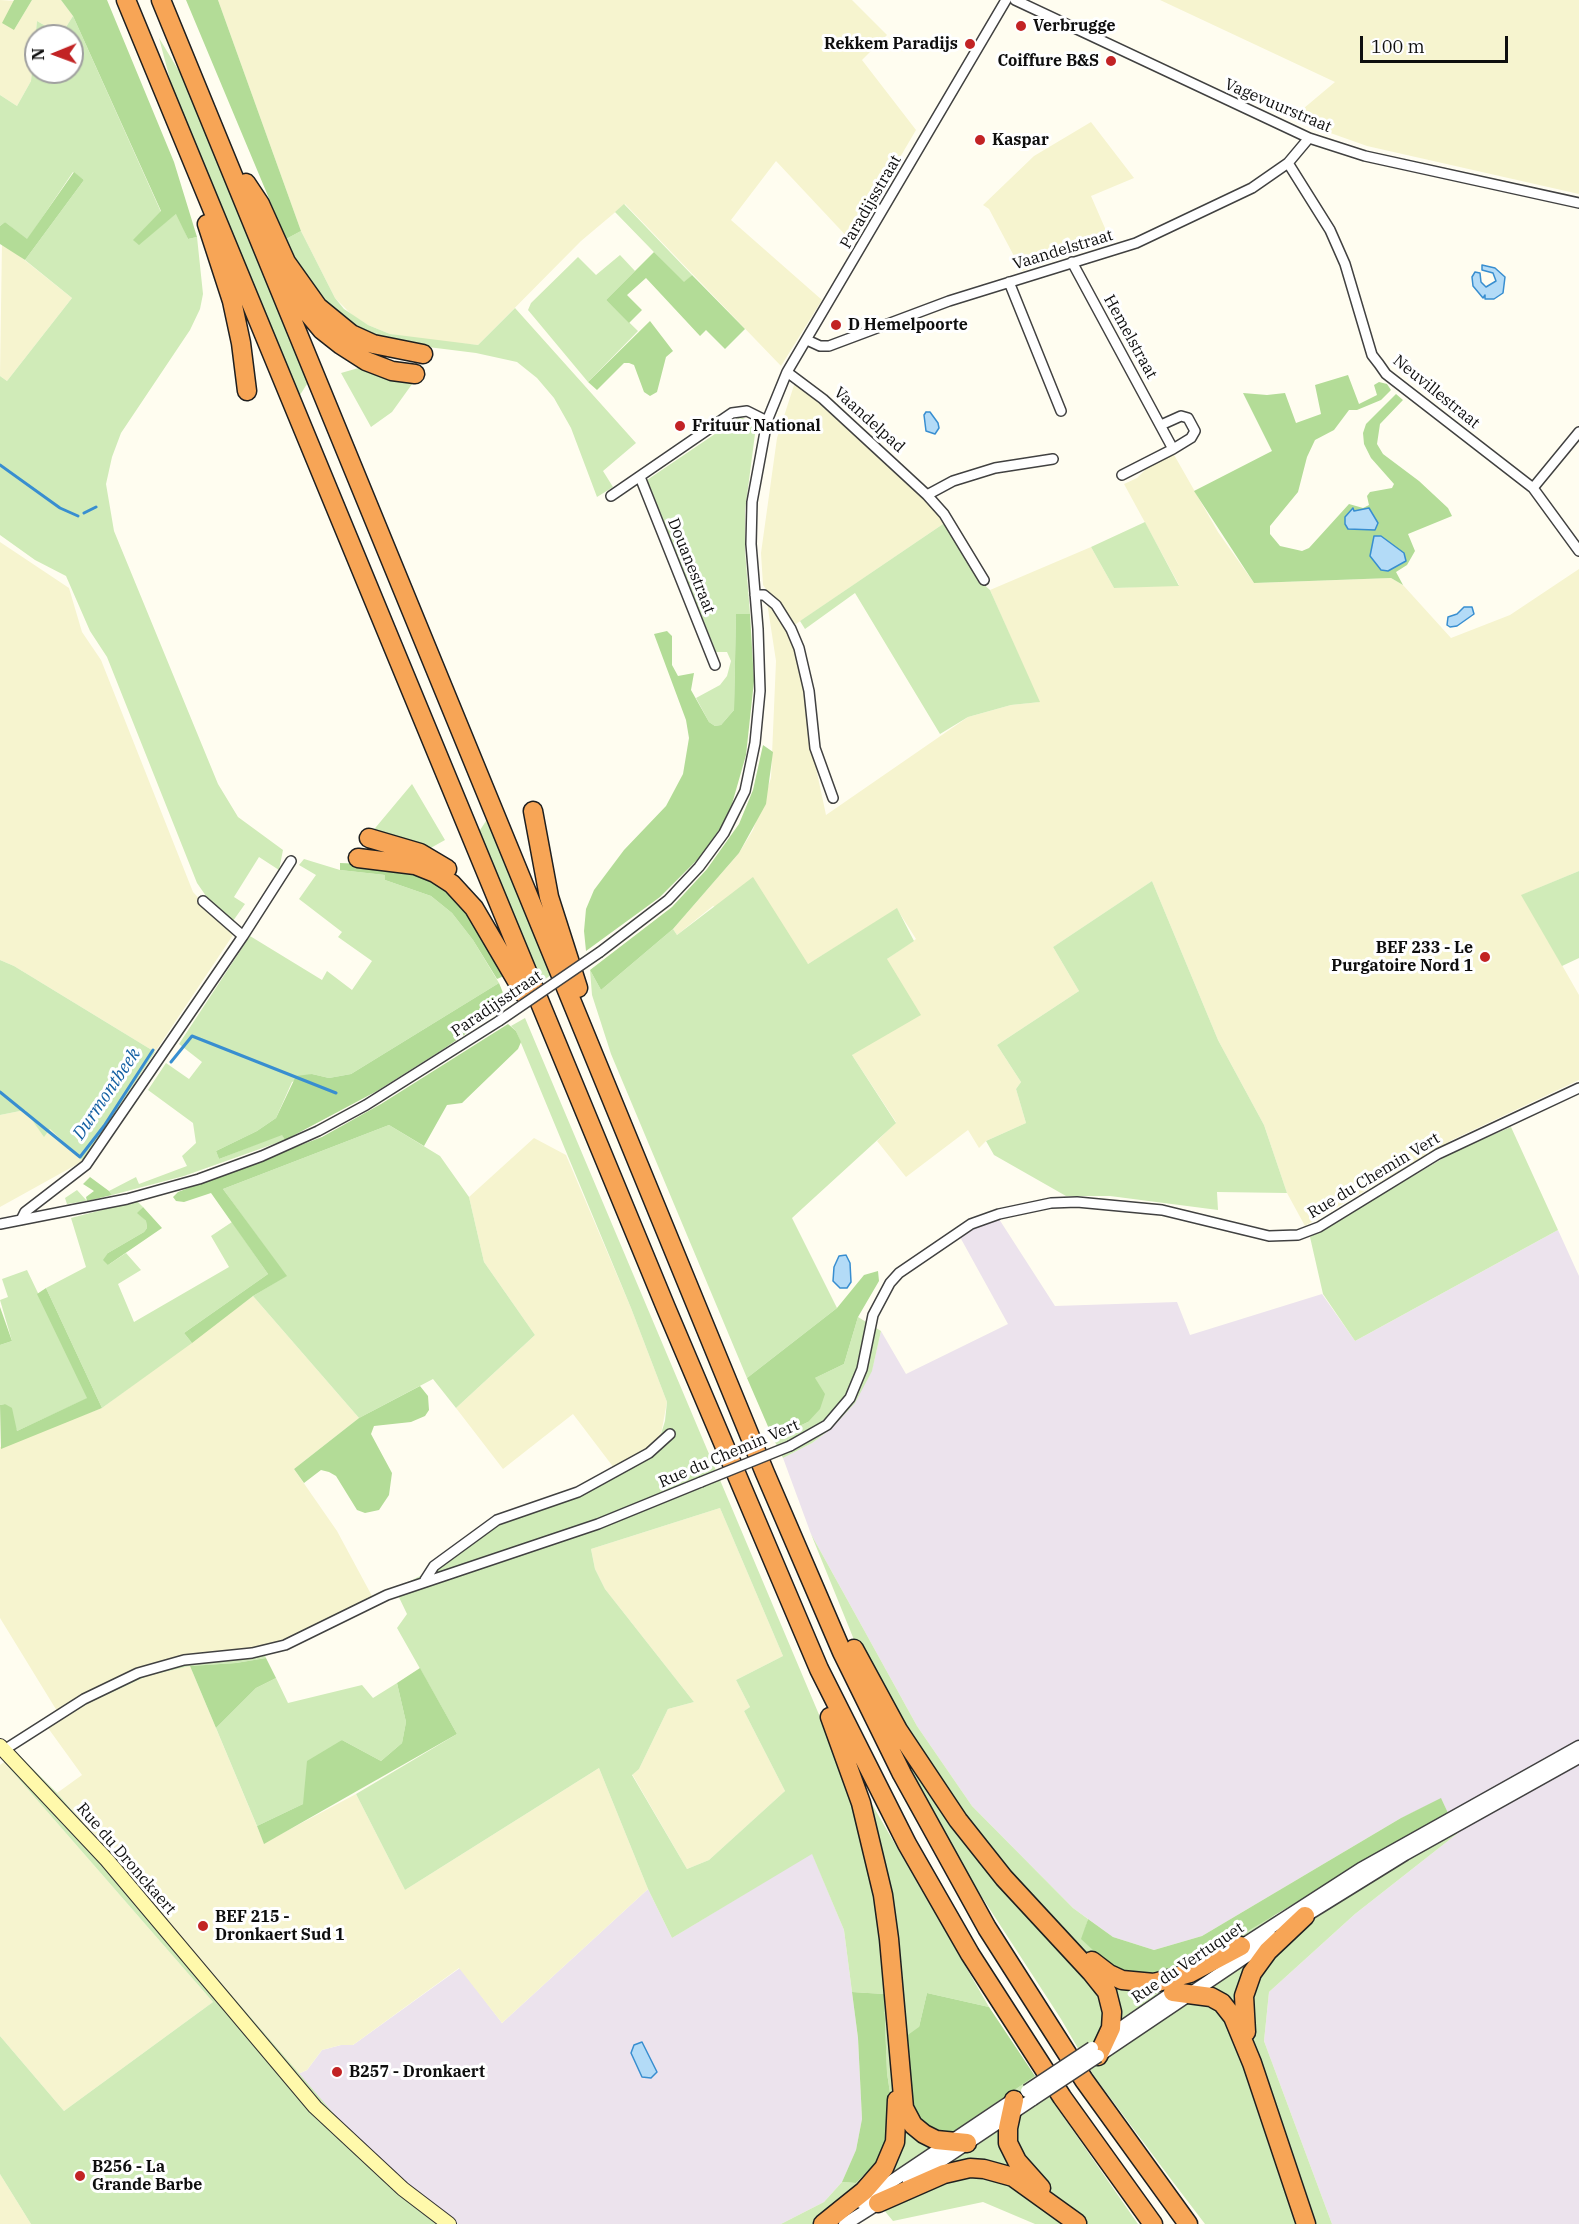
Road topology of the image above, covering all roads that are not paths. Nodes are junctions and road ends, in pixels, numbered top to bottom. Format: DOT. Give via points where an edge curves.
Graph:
graph roads {
  1 [pos="126,0"];
  2 [pos="161,0"];
  3 [pos="1006,0"];
  4 [pos="1015,0"];
  5 [pos="1309,138"];
  6 [pos="189,152"];
  7 [pos="1288,163"];
  8 [pos="231,170"];
  9 [pos="246,183"];
  10 [pos="1579,203"];
  11 [pos="1072,262"];
  12 [pos="1009,282"];
  13 [pos="807,340"];
  14 [pos="423,354"];
  15 [pos="787,372"];
  16 [pos="416,374"];
  17 [pos="247,391"];
  18 [pos="1061,411"];
  19 [pos="767,421"];
  20 [pos="1161,425"];
  21 [pos="1579,432"];
  22 [pos="1173,449"];
  23 [pos="1053,459"];
  24 [pos="1122,475"];
  25 [pos="640,477"];
  26 [pos="1533,488"];
  27 [pos="927,495"];
  28 [pos="610,496"];
  29 [pos="1579,551"];
  30 [pos="984,580"];
  31 [pos="755,595"];
  32 [pos="715,665"];
  33 [pos="833,798"];
  34 [pos="533,811"];
  35 [pos="369,838"];
  36 [pos="358,858"];
  37 [pos="291,861"];
  38 [pos="203,901"];
  39 [pos="243,936"];
  40 [pos="532,1006"];
  41 [pos="1579,1088"];
  42 [pos="576,1089"];
  43 [pos="615,1107"];
  44 [pos="21,1220"];
  45 [pos="0,1224"];
  46 [pos="669,1434"];
  47 [pos="779,1508"];
  48 [pos="425,1581"];
  49 [pos="789,1602"];
  50 [pos="1579,1747"];
  51 [pos="2,1748"];
  52 [pos="1579,1757"];
  53 [pos="1305,1916"];
  54 [pos="1041,1918"];
  55 [pos="1241,1946"];
  56 [pos="1182,1993"];
  57 [pos="895,2018"];
  58 [pos="1108,2037"];
  59 [pos="1095,2052"];
  60 [pos="1252,2063"];
  61 [pos="1021,2101"];
  62 [pos="315,2107"];
  63 [pos="958,2143"];
  64 [pos="878,2203"];
  65 [pos="1078,2223"];
  66 [pos="437,2224"];
  67 [pos="449,2224"];
  68 [pos="824,2224"];
  69 [pos="845,2224"];
  70 [pos="1153,2224"];
  71 [pos="1188,2224"];
  72 [pos="1306,2224"];
  1 -- 6 [label="highway"];
  2 -- 8 [label="highway"];
  3 -- 13 [label="street, Paradijsstraat"];
  4 -- 5 [label="street, Vagevuurstraat"];
  5 -- 7 [label="street, Vaandelstraat"];
  5 -- 10 [label="street, Vagevuurstraat" via="1365,156"];
  6 -- 17 [label="highway" via="232,301"];
  6 -- 42 [label="highway"];
  7 -- 11 [label="street, Vaandelstraat" via="1228,201 1136,243"];
  7 -- 26 [label="street, Neuvillestraat" via="1330,230 1378,364"];
  8 -- 9 [label="highway"];
  8 -- 43 [label="highway"];
  9 -- 14 [label="highway" via="260,204 286,262 318,307 351,334 373,344"];
  9 -- 16 [label="highway" via="283,272 302,306 322,330 366,362"];
  11 -- 12 [label="street, Vaandelstraat"];
  11 -- 20 [label="street, Hemelstraat"];
  12 -- 13 [label="street, Vaandelstraat" via="829,346"];
  12 -- 18 [label="street"];
  13 -- 15 [label="street, Paradijsstraat"];
  15 -- 19 [label="street, Paradijsstraat"];
  15 -- 27 [label="street, Vaandelpad" via="823,399"];
  19 -- 25 [label="street" via="747,411 732,413"];
  19 -- 31 [label="street, Paradijsstraat" via="752,502"];
  20 -- 22 [label="street, Hemelstraat"];
  20 -- 22 [label="street" via="1181,416 1188,418 1195,430 1191,438"];
  21 -- 26 [label="street"];
  22 -- 24 [label="street"];
  23 -- 27 [label="street" via="995,468 953,481"];
  25 -- 28 [label="street"];
  25 -- 32 [label="street, Douanestraat"];
  26 -- 29 [label="street, Neuvillestraat"];
  27 -- 30 [label="street, Vaandelpad" via="944,514"];
  31 -- 33 [label="street" via="764,595 776,605 799,648 815,748"];
  31 -- 44 [label="street, Paradijsstraat, bridge" via="760,691 751,768 724,833 668,900 499,1021 318,1131 199,1179 127,1199"];
  34 -- 43 [label="highway" via="552,906 608,1071"];
  35 -- 40 [label="highway" via="420,853 458,877 513,959"];
  36 -- 40 [label="highway" via="415,865 452,884 474,908"];
  37 -- 39 [label="street"];
  38 -- 39 [label="street"];
  39 -- 44 [label="street" via="86,1165"];
  40 -- 42 [label="highway" via="544,1037"];
  41 -- 48 [label="street, Rue du Chemin Vert, bridge" via="1438,1154 1319,1227 1298,1235 1269,1236 1162,1210 1077,1202 1051,1203 971,1224 890,1283 873,1315 862,1369 850,1398 827,1425 790,1446 598,1524"];
  42 -- 49 [label="highway"];
  43 -- 47 [label="highway"];
  44 -- 45 [label="street, Paradijsstraat"];
  46 -- 48 [label="street, Rue du Chemin Vert" via="649,1453 578,1492 497,1520 434,1566"];
  47 -- 54 [label="highway" via="805,1549 870,1681 916,1760 981,1850"];
  47 -- 71 [label="highway" via="867,1705 967,1893 1084,2080"];
  48 -- 51 [label="street, Rue du Chemin Vert" via="277,1648 175,1662 118,1680"];
  49 -- 57 [label="highway" via="800,1643 853,1778 870,1839 887,1924"];
  49 -- 70 [label="highway" via="870,1774 943,1909 1042,2068"];
  50 -- 55 [label="street, Rue du Vertuquet" via="1360,1869"];
  51 -- 62 [label="main road, Rue du Dronckaert" via="100,1852"];
  52 -- 53 [label="street, Rue du Vertuquet" via="1405,1854"];
  53 -- 56 [label="street, Rue du Vertuquet"];
  53 -- 60 [label="highway" via="1268,1951 1248,1980 1244,2013"];
  54 -- 55 [label="highway" via="1109,1974 1136,1982 1154,1983 1182,1976"];
  54 -- 58 [label="highway" via="1107,1992 1112,2012"];
  55 -- 56 [label="street, Rue du Vertuquet"];
  56 -- 58 [label="street, Rue du Vertuquet"];
  56 -- 59 [label="street, Rue du Vertuquet"];
  56 -- 60 [label="highway" via="1211,1997 1227,2008"];
  57 -- 63 [label="highway" via="906,2114 924,2134"];
  57 -- 68 [label="highway" via="898,2116 891,2155 869,2186"];
  58 -- 59 [label="highway"];
  59 -- 61 [label="street, Rue du Vertuquet, bridge"];
  60 -- 72 [label="highway"];
  61 -- 63 [label="street, Rue du Vertuquet"];
  61 -- 65 [label="highway" via="1008,2143 1034,2182"];
  62 -- 66 [label="main road, Rue du Dronckaert" via="340,2139 386,2184"];
  62 -- 67 [label="main road, Rue du Dronckaert" via="403,2189"];
  63 -- 64 [label="street, Rue du Vertuquet"];
  63 -- 68 [label="street, Rue du Vertuquet"];
  64 -- 65 [label="highway" via="944,2174 984,2169 1012,2178"];
  64 -- 69 [label="street, Rue du Vertuquet"];
}
